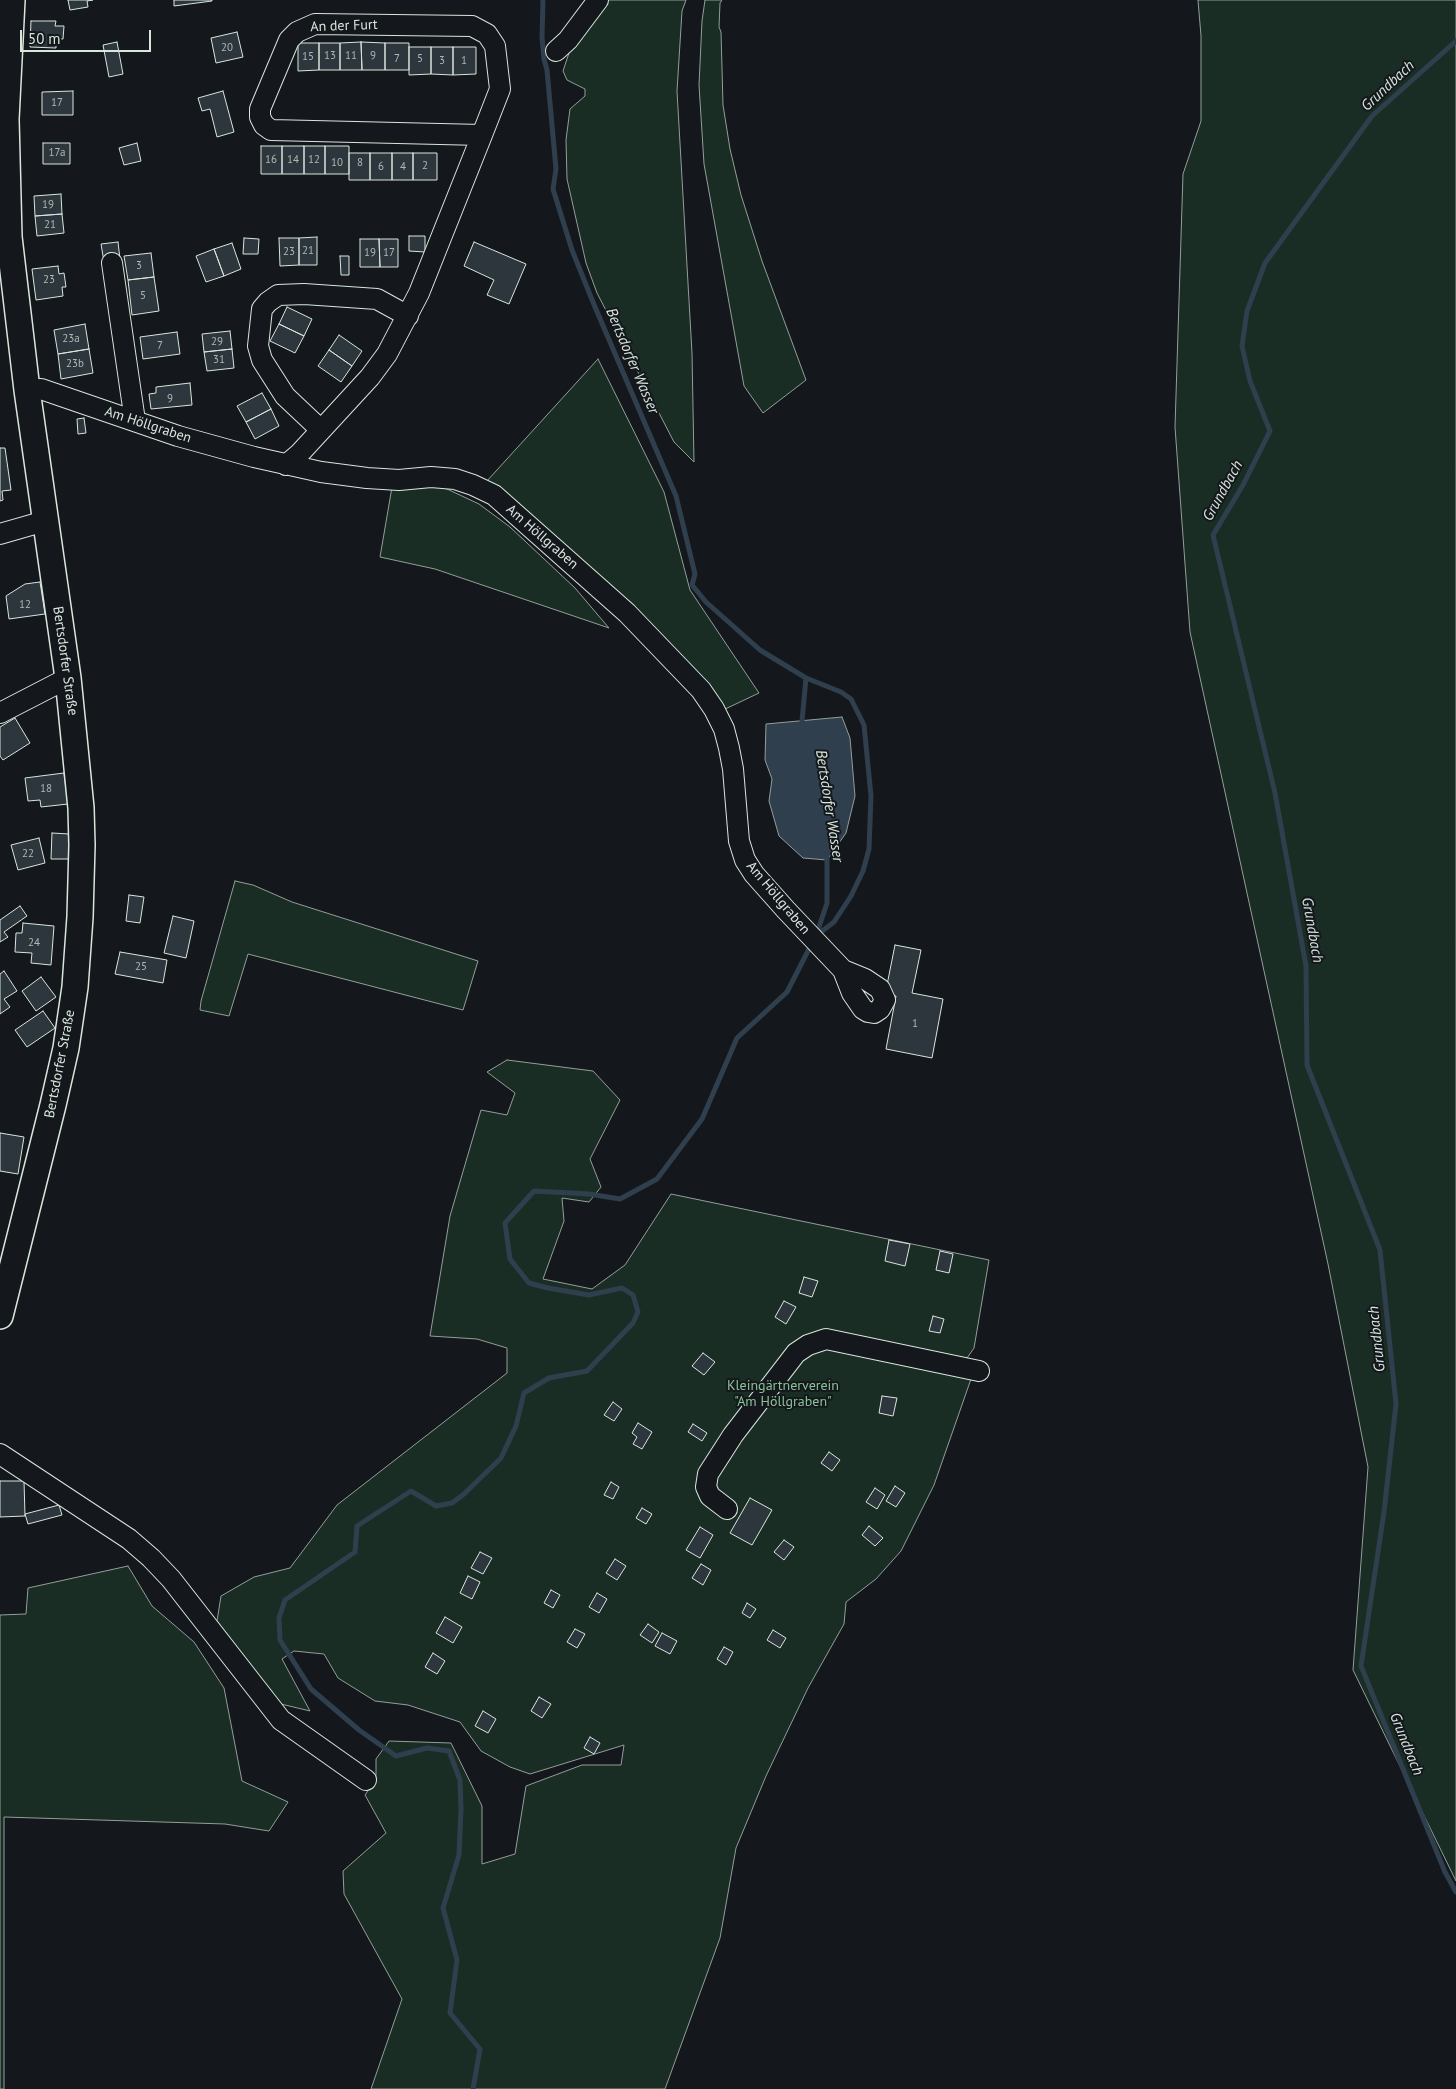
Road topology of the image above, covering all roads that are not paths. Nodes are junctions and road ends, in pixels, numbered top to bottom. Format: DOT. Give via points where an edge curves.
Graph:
graph roads {
  1 [pos="12,0"];
  2 [pos="598,0"];
  3 [pos="556,51"];
  4 [pos="482,135"];
  5 [pos="5,237"];
  6 [pos="112,263"];
  7 [pos="408,316"];
  8 [pos="27,390"];
  9 [pos="135,421"];
  10 [pos="321,430"];
  11 [pos="286,464"];
  12 [pos="46,521"];
  13 [pos="0,534"];
  14 [pos="68,678"];
  15 [pos="0,713"];
  16 [pos="843,970"];
  17 [pos="0,1316"];
  18 [pos="979,1371"];
  19 [pos="0,1454"];
  20 [pos="728,1509"];
  21 [pos="366,1780"];
  1 -- 5 [label="main road, Bertsdorfer Straße"];
  2 -- 3 [label="street"];
  4 -- 4 [label="street, An der Furt" via="500,89 495,46 487,34 472,26 315,24 306,27 289,40 260,109 264,125 271,130"];
  4 -- 7 [label="street, An der Furt"];
  5 -- 8 [label="main road, Bertsdorfer Straße"];
  6 -- 9 [label="street"];
  7 -- 10 [label="street, An der Furt" via="370,377"];
  7 -- 10 [label="street" via="377,299 313,294 278,295 262,309 258,346 262,360 285,396"];
  8 -- 9 [label="street, Am Höllgraben" via="41,389"];
  8 -- 12 [label="main road, Bertsdorfer Straße"];
  9 -- 11 [label="street, Am Höllgraben" via="216,447"];
  10 -- 11 [label="street, An der Furt"];
  11 -- 16 [label="street, Am Höllgraben" via="367,478 431,477 455,479 473,485 494,495 592,581 680,666 714,709 724,728 729,748 739,841 745,860 754,874"];
  12 -- 13 [label="street"];
  12 -- 14 [label="main road, Bertsdorfer Straße"];
  14 -- 15 [label="street"];
  14 -- 17 [label="main road, Bertsdorfer Straße" via="81,817 80,917 74,986 66,1048"];
  18 -- 20 [label="street" via="826,1339 808,1345 796,1353 739,1427 708,1474 706,1487 710,1496"];
  19 -- 21 [label="street" via="151,1558 281,1720"];
}
